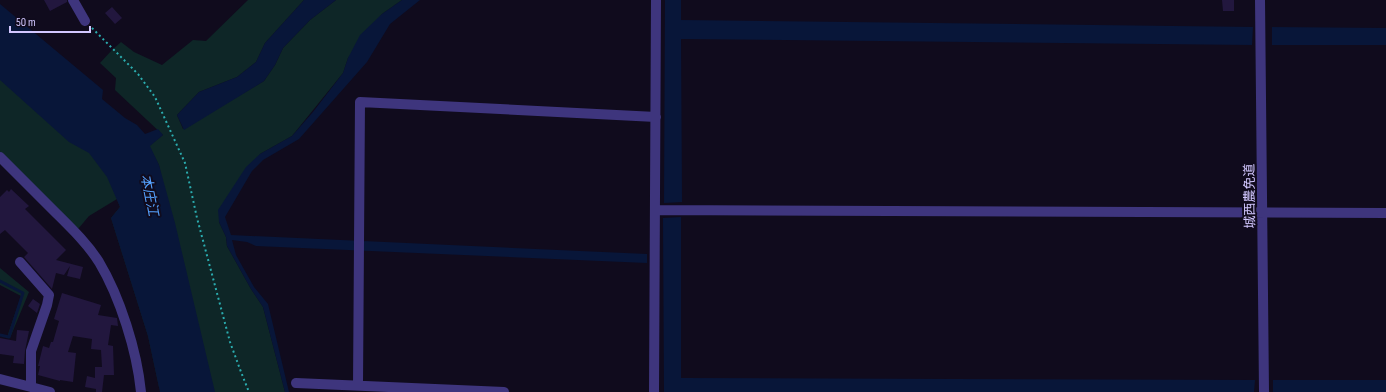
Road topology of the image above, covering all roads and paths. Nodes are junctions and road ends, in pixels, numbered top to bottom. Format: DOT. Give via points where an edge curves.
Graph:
graph roads {
  1 [pos="73,0"];
  2 [pos="656,0"];
  3 [pos="1260,0"];
  4 [pos="84,21"];
  5 [pos="656,117"];
  6 [pos="0,157"];
  7 [pos="656,210"];
  8 [pos="1263,212"];
  9 [pos="1386,213"];
  10 [pos="20,262"];
  11 [pos="0,379"];
  12 [pos="296,383"];
  13 [pos="358,385"];
  14 [pos="31,387"];
  15 [pos="50,392"];
  16 [pos="141,392"];
  17 [pos="249,392"];
  18 [pos="504,392"];
  19 [pos="654,392"];
  20 [pos="1264,392"];
  1 -- 4 [label="street"];
  2 -- 5 [label="street"];
  3 -- 8 [label="street, 城西農免道"];
  4 -- 17 [label="path" via="138,74 156,97 185,164 230,342"];
  5 -- 7 [label="street"];
  5 -- 13 [label="street" via="360,102"];
  6 -- 16 [label="street" via="75,232 98,261 115,294 128,330 140,375"];
  7 -- 8 [label="street"];
  7 -- 19 [label="street"];
  8 -- 9 [label="street"];
  8 -- 20 [label="street, 城西農免道"];
  10 -- 14 [label="street" via="49,295 31,351"];
  11 -- 14 [label="street"];
  12 -- 13 [label="street"];
  13 -- 18 [label="street"];
  14 -- 15 [label="street"];
}
